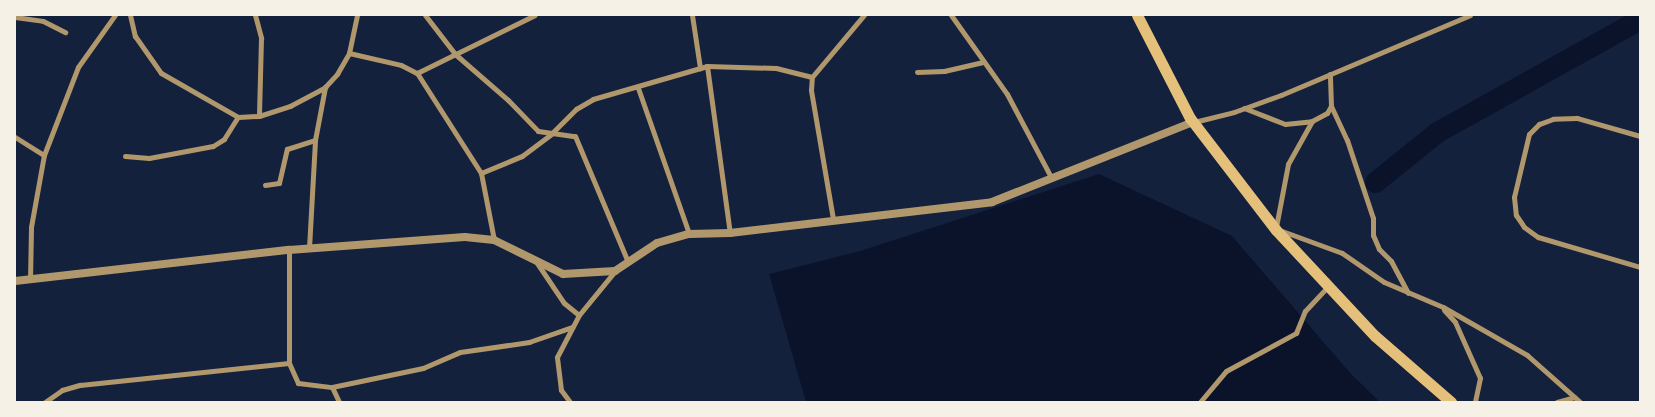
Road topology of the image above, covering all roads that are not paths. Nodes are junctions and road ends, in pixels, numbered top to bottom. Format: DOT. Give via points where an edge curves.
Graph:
graph roads {
  1 [pos="115,15"];
  2 [pos="130,15"];
  3 [pos="256,15"];
  4 [pos="357,15"];
  5 [pos="426,15"];
  6 [pos="535,15"];
  7 [pos="692,15"];
  8 [pos="864,15"];
  9 [pos="951,15"];
  10 [pos="1137,15"];
  11 [pos="1470,15"];
  12 [pos="15,17"];
  13 [pos="64,32"];
  14 [pos="349,53"];
  15 [pos="454,54"];
  16 [pos="982,62"];
  17 [pos="707,66"];
  18 [pos="700,68"];
  19 [pos="917,72"];
  20 [pos="416,73"];
  21 [pos="1330,74"];
  22 [pos="812,77"];
  23 [pos="325,87"];
  24 [pos="638,88"];
  25 [pos="1331,106"];
  26 [pos="1244,108"];
  27 [pos="259,116"];
  28 [pos="238,117"];
  29 [pos="1312,121"];
  30 [pos="1193,122"];
  31 [pos="552,133"];
  32 [pos="1640,136"];
  33 [pos="15,137"];
  34 [pos="315,140"];
  35 [pos="44,155"];
  36 [pos="125,156"];
  37 [pos="481,172"];
  38 [pos="1051,177"];
  39 [pos="266,185"];
  40 [pos="833,219"];
  41 [pos="1276,230"];
  42 [pos="730,233"];
  43 [pos="689,234"];
  44 [pos="494,240"];
  45 [pos="310,248"];
  46 [pos="288,250"];
  47 [pos="536,260"];
  48 [pos="628,262"];
  49 [pos="1640,267"];
  50 [pos="614,271"];
  51 [pos="30,280"];
  52 [pos="15,281"];
  53 [pos="1327,287"];
  54 [pos="1408,293"];
  55 [pos="1443,307"];
  56 [pos="579,315"];
  57 [pos="572,327"];
  58 [pos="289,363"];
  59 [pos="332,387"];
  60 [pos="1574,397"];
  61 [pos="45,402"];
  62 [pos="339,402"];
  63 [pos="570,402"];
  64 [pos="1200,402"];
  65 [pos="1452,402"];
  66 [pos="1475,402"];
  67 [pos="1556,402"];
  68 [pos="1580,402"];
  1 -- 35 [label="street" via="78,66"];
  2 -- 28 [label="street" via="135,36 161,72"];
  3 -- 27 [label="street" via="261,38"];
  4 -- 14 [label="street"];
  5 -- 15 [label="street"];
  6 -- 15 [label="street"];
  7 -- 18 [label="street"];
  8 -- 22 [label="street"];
  9 -- 16 [label="street"];
  10 -- 30 [label="highway"];
  11 -- 21 [label="street"];
  12 -- 13 [label="street" via="43,21"];
  14 -- 20 [label="street" via="401,65"];
  14 -- 23 [label="street"];
  15 -- 20 [label="street"];
  15 -- 31 [label="street" via="508,100 538,131"];
  16 -- 19 [label="street" via="944,71"];
  16 -- 38 [label="street" via="1007,94"];
  17 -- 18 [label="street"];
  17 -- 22 [label="street" via="776,68"];
  17 -- 42 [label="street"];
  18 -- 24 [label="street"];
  20 -- 37 [label="street"];
  21 -- 25 [label="street"];
  21 -- 26 [label="street"];
  22 -- 40 [label="street" via="811,90"];
  23 -- 27 [label="street" via="290,106"];
  23 -- 34 [label="street"];
  24 -- 31 [label="street" via="593,98 576,109"];
  24 -- 43 [label="street"];
  25 -- 29 [label="street" via="1327,113"];
  25 -- 54 [label="street" via="1347,140 1373,218 1373,235"];
  26 -- 29 [label="street" via="1284,124"];
  26 -- 30 [label="street"];
  27 -- 28 [label="street"];
  28 -- 36 [label="street" via="224,139 212,146 149,158"];
  29 -- 41 [label="street" via="1288,164"];
  30 -- 38 [label="street"];
  30 -- 41 [label="highway"];
  31 -- 37 [label="street" via="522,156"];
  31 -- 48 [label="street" via="575,136"];
  32 -- 49 [label="street" via="1577,118 1553,119 1539,124 1530,134 1514,196 1516,215 1524,227 1538,237"];
  33 -- 35 [label="street"];
  34 -- 39 [label="street" via="287,150 279,183"];
  34 -- 45 [label="street"];
  35 -- 51 [label="street" via="31,227"];
  37 -- 44 [label="street"];
  38 -- 40 [label="street" via="992,202"];
  40 -- 42 [label="street"];
  41 -- 53 [label="highway"];
  41 -- 54 [label="street" via="1342,253 1384,282"];
  42 -- 43 [label="street"];
  43 -- 48 [label="street" via="657,243"];
  44 -- 45 [label="street" via="465,237"];
  44 -- 47 [label="street"];
  45 -- 46 [label="street"];
  46 -- 51 [label="street"];
  46 -- 58 [label="street"];
  47 -- 50 [label="street" via="563,274"];
  47 -- 56 [label="street" via="564,303"];
  48 -- 50 [label="street"];
  50 -- 56 [label="street"];
  51 -- 52 [label="street"];
  53 -- 64 [label="street" via="1305,312 1296,333 1226,371"];
  53 -- 65 [label="highway" via="1375,336"];
  54 -- 55 [label="street"];
  55 -- 60 [label="street" via="1527,355"];
  55 -- 66 [label="street" via="1455,322 1478,372 1479,390"];
  56 -- 57 [label="street"];
  57 -- 59 [label="street" via="529,342 460,352 423,368"];
  57 -- 63 [label="street" via="557,357 556,371 561,390"];
  58 -- 59 [label="street" via="298,383"];
  58 -- 61 [label="street" via="80,384 62,390"];
  59 -- 62 [label="street"];
  60 -- 67 [label="street"];
  60 -- 68 [label="street"];
}
